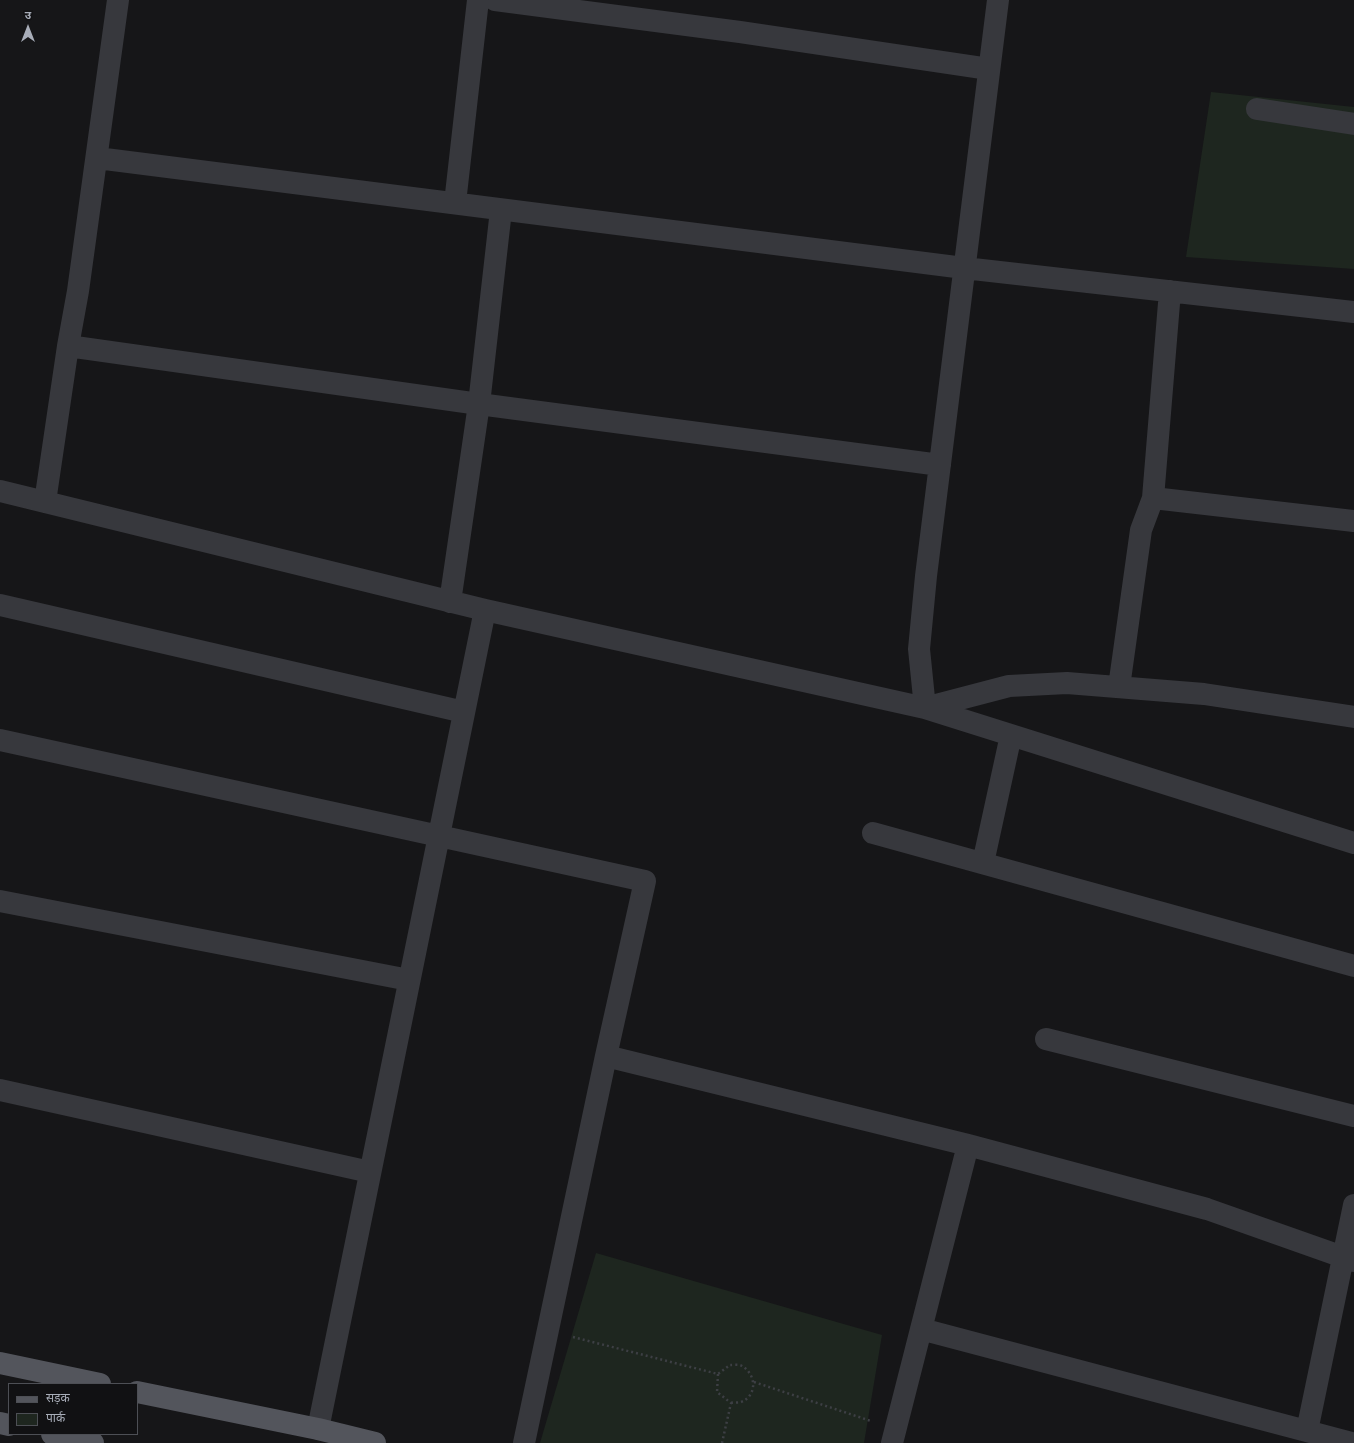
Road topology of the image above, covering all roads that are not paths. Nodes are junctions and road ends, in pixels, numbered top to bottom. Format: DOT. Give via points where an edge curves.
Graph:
graph roads {
  1 [pos="118,0"];
  2 [pos="478,0"];
  3 [pos="496,0"];
  4 [pos="998,0"];
  5 [pos="989,69"];
  6 [pos="1257,109"];
  7 [pos="1354,124"];
  8 [pos="97,158"];
  9 [pos="455,203"];
  10 [pos="502,210"];
  11 [pos="964,268"];
  12 [pos="1170,291"];
  13 [pos="1354,312"];
  14 [pos="68,346"];
  15 [pos="479,404"];
  16 [pos="940,465"];
  17 [pos="0,491"];
  18 [pos="1153,498"];
  19 [pos="45,502"];
  20 [pos="1354,521"];
  21 [pos="450,602"];
  22 [pos="0,605"];
  23 [pos="485,610"];
  24 [pos="1119,688"];
  25 [pos="925,708"];
  26 [pos="464,712"];
  27 [pos="1354,717"];
  28 [pos="1011,735"];
  29 [pos="0,740"];
  30 [pos="873,833"];
  31 [pos="438,837"];
  32 [pos="1354,843"];
  33 [pos="983,863"];
  34 [pos="0,901"];
  35 [pos="1354,966"];
  36 [pos="409,980"];
  37 [pos="1046,1039"];
  38 [pos="606,1056"];
  39 [pos="0,1090"];
  40 [pos="1354,1116"];
  41 [pos="968,1145"];
  42 [pos="370,1172"];
  43 [pos="1354,1205"];
  44 [pos="1349,1259"];
  45 [pos="921,1329"];
  46 [pos="0,1363"];
  47 [pos="95,1383"];
  48 [pos="138,1392"];
  49 [pos="318,1429"];
  50 [pos="1307,1431"];
  51 [pos="57,1435"];
  52 [pos="894,1436"];
  53 [pos="93,1443"];
  54 [pos="374,1443"];
  55 [pos="524,1443"];
  56 [pos="1352,1443"];
  1 -- 8 [label="street"];
  2 -- 9 [label="street"];
  3 -- 5 [label="street" via="740,32"];
  4 -- 5 [label="street"];
  5 -- 11 [label="street"];
  6 -- 7 [label="street"];
  8 -- 9 [label="street"];
  8 -- 14 [label="street"];
  9 -- 10 [label="street"];
  10 -- 11 [label="street"];
  10 -- 15 [label="street"];
  11 -- 12 [label="street"];
  11 -- 16 [label="street"];
  12 -- 13 [label="street"];
  12 -- 18 [label="street"];
  14 -- 15 [label="street"];
  14 -- 19 [label="street"];
  15 -- 16 [label="street"];
  15 -- 21 [label="street"];
  16 -- 25 [label="street" via="919,649"];
  17 -- 19 [label="street"];
  18 -- 20 [label="street"];
  18 -- 24 [label="street" via="1141,530"];
  19 -- 21 [label="street"];
  21 -- 23 [label="street"];
  22 -- 26 [label="street"];
  23 -- 25 [label="street"];
  23 -- 26 [label="street"];
  24 -- 25 [label="street" via="1067,683 1009,686"];
  24 -- 27 [label="street" via="1204,694"];
  25 -- 28 [label="street"];
  26 -- 31 [label="street"];
  28 -- 32 [label="street"];
  28 -- 33 [label="street"];
  29 -- 31 [label="street"];
  30 -- 33 [label="street"];
  31 -- 36 [label="street"];
  31 -- 38 [label="street" via="645,881"];
  33 -- 35 [label="street"];
  34 -- 36 [label="street"];
  36 -- 42 [label="street"];
  37 -- 40 [label="street"];
  38 -- 41 [label="street"];
  38 -- 55 [label="street"];
  39 -- 42 [label="street"];
  41 -- 44 [label="street" via="1207,1209"];
  41 -- 45 [label="street"];
  42 -- 49 [label="street"];
  43 -- 44 [label="street"];
  44 -- 50 [label="street"];
  45 -- 50 [label="street"];
  45 -- 52 [label="street"];
  46 -- 47 [label="main road"];
  48 -- 49 [label="main road"];
  49 -- 54 [label="main road"];
  50 -- 56 [label="street"];
  51 -- 53 [label="main road"];
}
